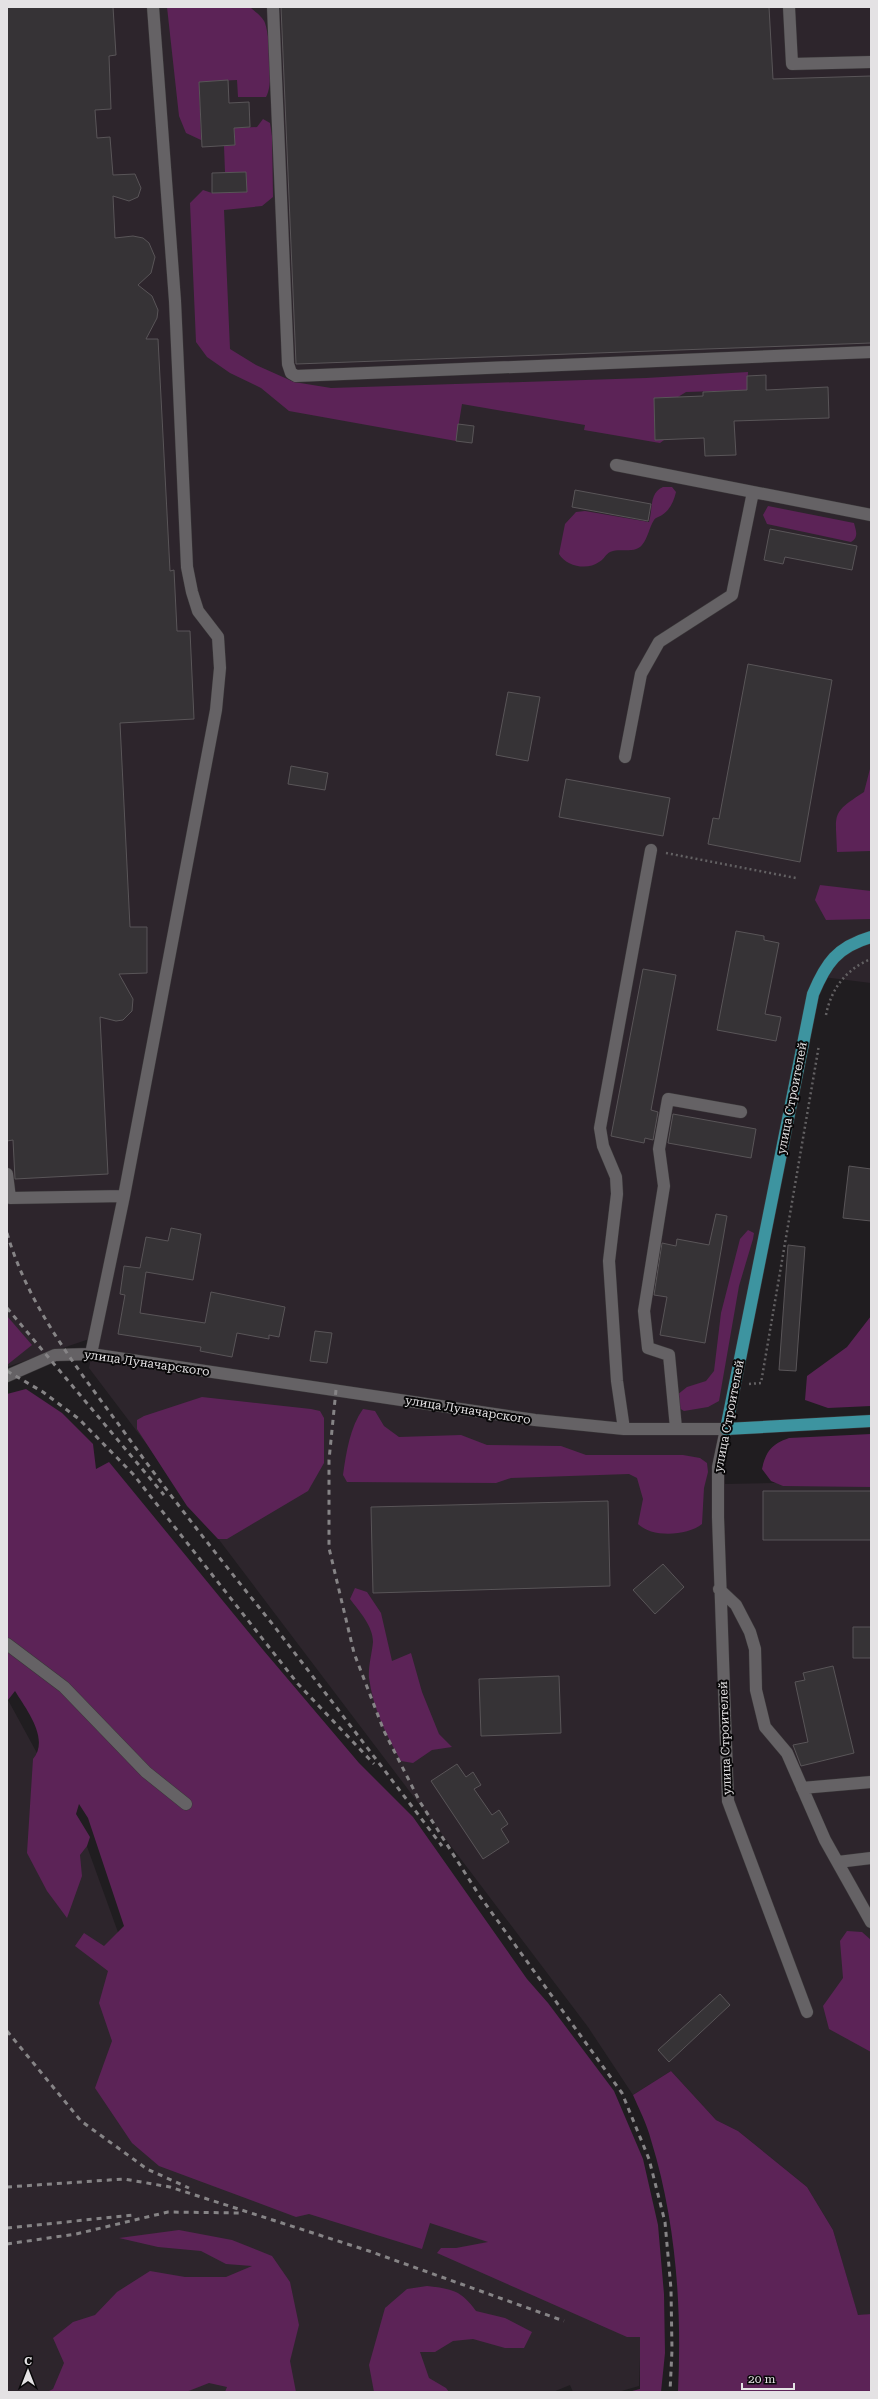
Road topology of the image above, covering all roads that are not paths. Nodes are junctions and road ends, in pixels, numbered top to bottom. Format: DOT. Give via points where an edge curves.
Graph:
graph roads {
  1 [pos="153,7"];
  2 [pos="273,7"];
  3 [pos="789,7"];
  4 [pos="871,62"];
  5 [pos="871,352"];
  6 [pos="616,465"];
  7 [pos="753,492"];
  8 [pos="871,515"];
  9 [pos="625,757"];
  10 [pos="651,850"];
  11 [pos="871,937"];
  12 [pos="741,1112"];
  13 [pos="7,1174"];
  14 [pos="124,1196"];
  15 [pos="9,1198"];
  16 [pos="91,1354"];
  17 [pos="7,1376"];
  18 [pos="871,1421"];
  19 [pos="676,1428"];
  20 [pos="624,1429"];
  21 [pos="726,1429"];
  22 [pos="719,1589"];
  23 [pos="7,1644"];
  24 [pos="871,1782"];
  25 [pos="802,1788"];
  26 [pos="186,1804"];
  27 [pos="871,1858"];
  28 [pos="838,1862"];
  29 [pos="871,1922"];
  30 [pos="807,2012"];
  1 -- 14 [label="street" via="175,301 187,567 198,611 218,637 220,668 216,710"];
  2 -- 5 [label="street" via="290,373 296,376"];
  3 -- 4 [label="street" via="792,64"];
  6 -- 7 [label="street"];
  7 -- 8 [label="street"];
  7 -- 9 [label="street" via="732,596 659,642 641,674"];
  10 -- 20 [label="street" via="600,1128 603,1146 616,1177 618,1194 609,1261 617,1381"];
  11 -- 21 [label="main road, улица Строителей" via="848,946 829,961 813,994"];
  12 -- 19 [label="street" via="668,1099 659,1149 664,1186 644,1311 648,1348 669,1355"];
  13 -- 15 [label="street"];
  14 -- 15 [label="street"];
  14 -- 16 [label="street"];
  16 -- 17 [label="street, улица Луначарского" via="55,1355"];
  16 -- 20 [label="street, улица Луначарского" via="535,1420"];
  18 -- 21 [label="main road, улица Луначарского"];
  19 -- 20 [label="street, улица Луначарского"];
  19 -- 21 [label="street, улица Луначарского"];
  21 -- 22 [label="street, улица Строителей" via="718,1468"];
  22 -- 25 [label="street" via="736,1605 750,1632 755,1648 756,1690 760,1714 765,1727 787,1753"];
  22 -- 30 [label="street, улица Строителей" via="728,1801"];
  23 -- 26 [label="street" via="64,1687 146,1772"];
  24 -- 25 [label="street"];
  25 -- 28 [label="street"];
  27 -- 28 [label="street"];
  28 -- 29 [label="street"];
}
